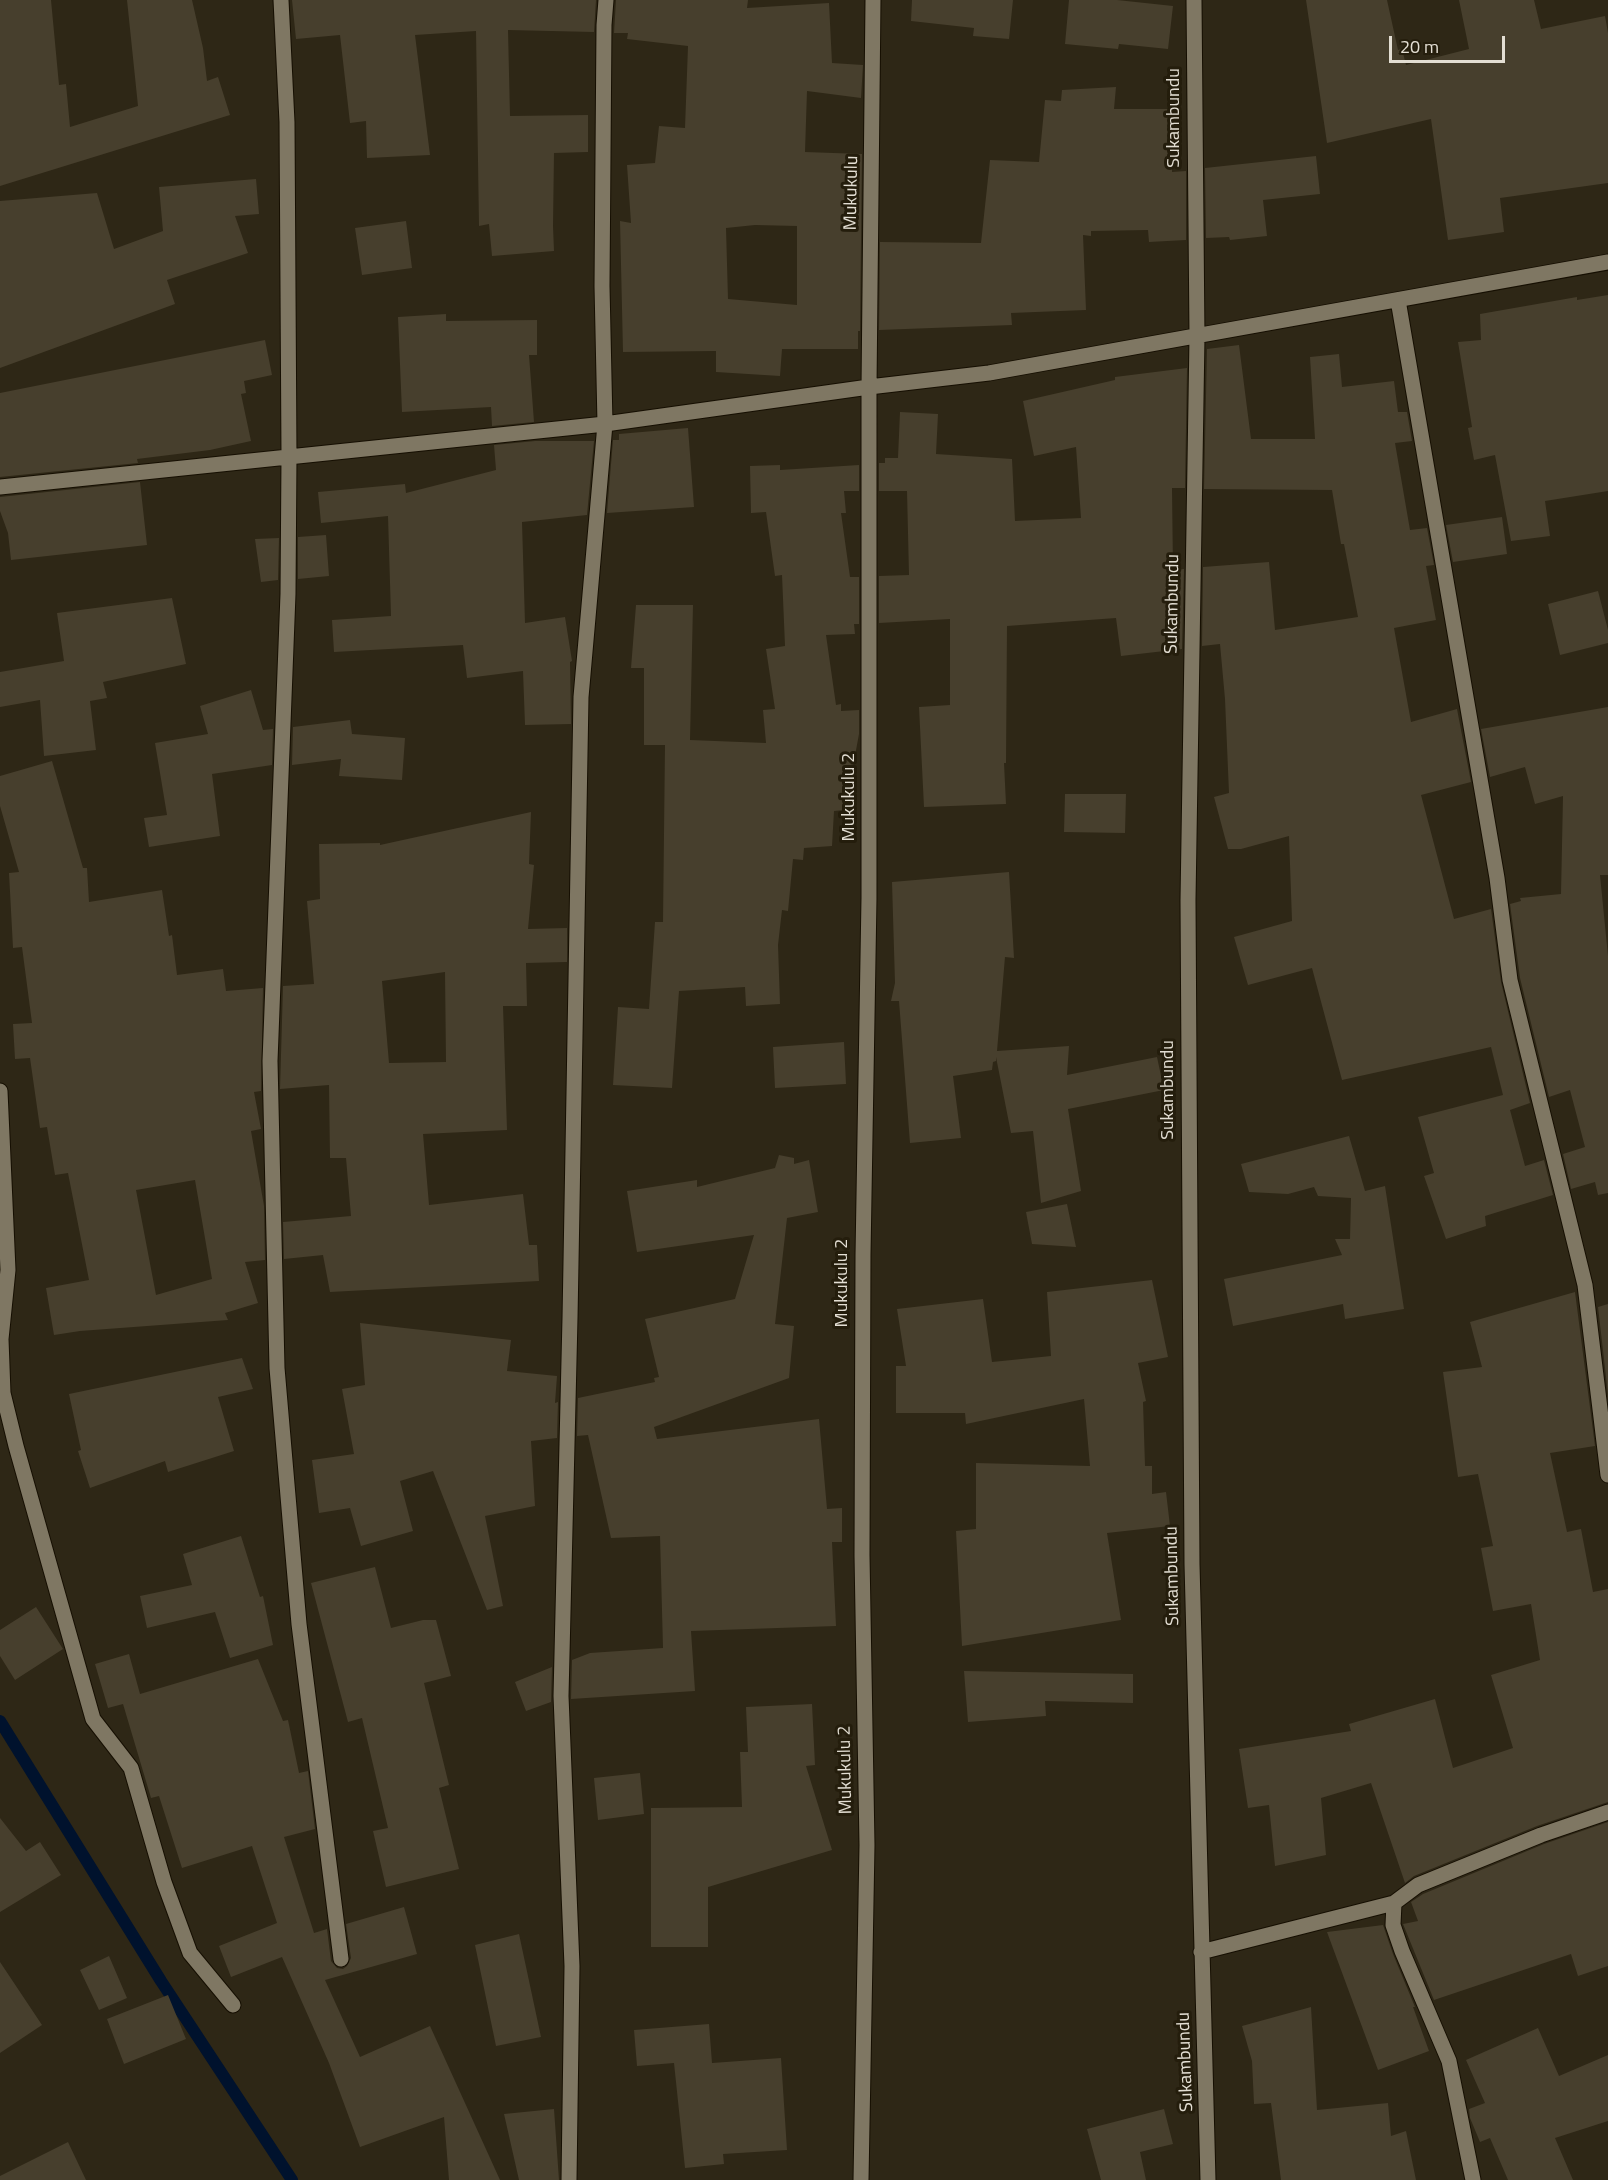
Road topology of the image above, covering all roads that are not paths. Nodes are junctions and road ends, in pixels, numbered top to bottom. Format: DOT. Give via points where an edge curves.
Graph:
graph roads {
  1 [pos="281,0"];
  2 [pos="606,0"];
  3 [pos="873,0"];
  4 [pos="1194,0"];
  5 [pos="1608,262"];
  6 [pos="1398,300"];
  7 [pos="1197,337"];
  8 [pos="869,387"];
  9 [pos="605,424"];
  10 [pos="290,457"];
  11 [pos="0,487"];
  12 [pos="0,1091"];
  13 [pos="1,1393"];
  14 [pos="1608,1475"];
  15 [pos="1608,1812"];
  16 [pos="1394,1903"];
  17 [pos="1201,1952"];
  18 [pos="341,1959"];
  19 [pos="233,2005"];
  20 [pos="569,2180"];
  21 [pos="861,2180"];
  22 [pos="1208,2180"];
  23 [pos="1473,2180"];
  1 -- 10 [label="street" via="287,122"];
  2 -- 9 [label="street" via="602,274"];
  3 -- 8 [label="street, Mukukulu"];
  4 -- 7 [label="street, Sukambundu"];
  5 -- 6 [label="street"];
  6 -- 7 [label="street"];
  6 -- 14 [label="street" via="1495,866 1510,980 1585,1285"];
  7 -- 8 [label="street" via="989,373"];
  7 -- 17 [label="street, Sukambundu" via="1188,900 1192,1564"];
  8 -- 9 [label="street"];
  8 -- 21 [label="street, Mukukulu 2" via="869,898 862,1497 867,1845"];
  9 -- 10 [label="street"];
  9 -- 20 [label="street" via="581,709 561,1696 572,1966"];
  10 -- 11 [label="street"];
  10 -- 18 [label="street" via="270,1061 277,1368 299,1624"];
  12 -- 13 [label="street" via="8,1270 1,1339"];
  13 -- 19 [label="street" via="93,1719 130,1768 190,1953"];
  15 -- 16 [label="street" via="1418,1885"];
  16 -- 17 [label="street"];
  16 -- 23 [label="street" via="1393,1925 1401,1951 1449,2061"];
  17 -- 22 [label="street, Sukambundu"];
}
